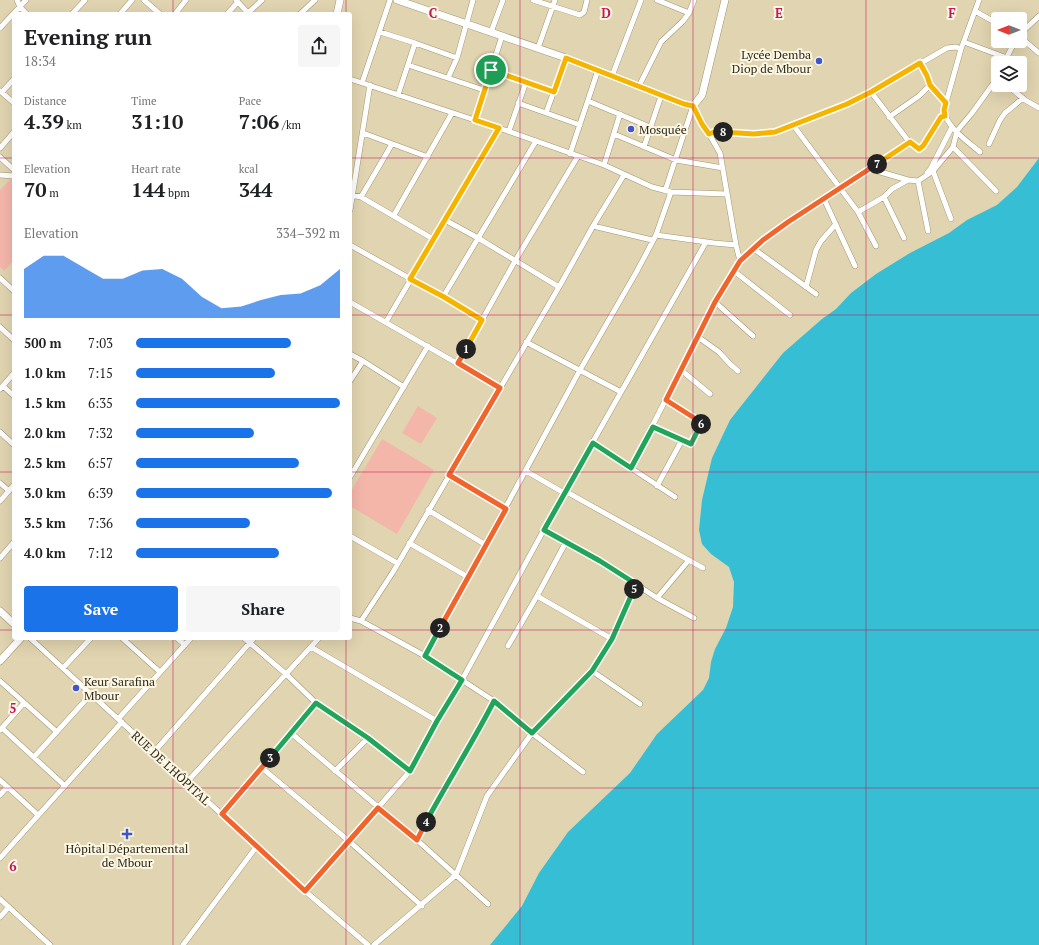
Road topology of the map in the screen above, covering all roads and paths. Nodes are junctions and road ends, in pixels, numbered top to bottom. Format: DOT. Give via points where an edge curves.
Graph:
graph roads {
  1 [pos="17,0"];
  2 [pos="26,0"];
  3 [pos="85,0"];
  4 [pos="132,0"];
  5 [pos="144,0"];
  6 [pos="178,0"];
  7 [pos="262,0"];
  8 [pos="340,0"];
  9 [pos="390,0"];
  10 [pos="397,0"];
  11 [pos="473,0"];
  12 [pos="503,0"];
  13 [pos="533,0"];
  14 [pos="555,0"];
  15 [pos="587,0"];
  16 [pos="641,0"];
  17 [pos="657,0"];
  18 [pos="694,0"];
  19 [pos="725,0"];
  20 [pos="979,0"];
  21 [pos="237,1"];
  22 [pos="311,1"];
  23 [pos="184,2"];
  24 [pos="20,7"];
  25 [pos="552,7"];
  26 [pos="975,11"];
  27 [pos="15,12"];
  28 [pos="25,12"];
  29 [pos="74,12"];
  30 [pos="122,12"];
  31 [pos="158,12"];
  32 [pos="176,12"];
  33 [pos="229,12"];
  34 [pos="247,12"];
  35 [pos="251,12"];
  36 [pos="302,12"];
  37 [pos="337,12"];
  38 [pos="689,13"];
  39 [pos="12,15"];
  40 [pos="1039,16"];
  41 [pos="991,20"];
  42 [pos="466,25"];
  43 [pos="0,28"];
  44 [pos="1027,28"];
  45 [pos="380,32"];
  46 [pos="491,32"];
  47 [pos="502,36"];
  48 [pos="1027,41"];
  49 [pos="964,42"];
  50 [pos="415,43"];
  51 [pos="538,48"];
  52 [pos="961,48"];
  53 [pos="1039,52"];
  54 [pos="994,56"];
  55 [pos="457,58"];
  56 [pos="566,58"];
  57 [pos="920,63"];
  58 [pos="408,65"];
  59 [pos="491,70"];
  60 [pos="598,70"];
  61 [pos="612,76"];
  62 [pos="448,78"];
  63 [pos="352,80"];
  64 [pos="12,81"];
  65 [pos="362,82"];
  66 [pos="526,82"];
  67 [pos="370,85"];
  68 [pos="930,85"];
  69 [pos="639,86"];
  70 [pos="991,87"];
  71 [pos="484,90"];
  72 [pos="1,92"];
  73 [pos="554,92"];
  74 [pos="871,92"];
  75 [pos="1016,92"];
  76 [pos="398,95"];
  77 [pos="661,96"];
  78 [pos="1023,98"];
  79 [pos="588,101"];
  80 [pos="12,102"];
  81 [pos="518,102"];
  82 [pos="946,103"];
  83 [pos="693,106"];
  84 [pos="1039,108"];
  85 [pos="546,112"];
  86 [pos="452,113"];
  87 [pos="620,114"];
  88 [pos="945,116"];
  89 [pos="889,117"];
  90 [pos="475,120"];
  91 [pos="580,125"];
  92 [pos="792,125"];
  93 [pos="650,127"];
  94 [pos="952,127"];
  95 [pos="499,128"];
  96 [pos="957,131"];
  97 [pos="509,132"];
  98 [pos="363,133"];
  99 [pos="12,134"];
  100 [pos="614,134"];
  101 [pos="709,134"];
  102 [pos="536,141"];
  103 [pos="910,142"];
  104 [pos="392,144"];
  105 [pos="989,144"];
  106 [pos="644,147"];
  107 [pos="953,147"];
  108 [pos="0,148"];
  109 [pos="980,152"];
  110 [pos="570,154"];
  111 [pos="578,156"];
  112 [pos="0,157"];
  113 [pos="428,157"];
  114 [pos="676,160"];
  115 [pos="604,164"];
  116 [pos="12,168"];
  117 [pos="724,168"];
  118 [pos="870,169"];
  119 [pos="933,171"];
  120 [pos="0,175"];
  121 [pos="624,175"];
  122 [pos="12,176"];
  123 [pos="924,176"];
  124 [pos="908,180"];
  125 [pos="918,181"];
  126 [pos="841,188"];
  127 [pos="352,190"];
  128 [pos="668,191"];
  129 [pos="996,191"];
  130 [pos="727,194"];
  131 [pos="352,195"];
  132 [pos="361,197"];
  133 [pos="884,197"];
  134 [pos="824,199"];
  135 [pos="858,212"];
  136 [pos="394,215"];
  137 [pos="951,219"];
  138 [pos="445,220"];
  139 [pos="836,224"];
  140 [pos="593,226"];
  141 [pos="928,231"];
  142 [pos="656,235"];
  143 [pos="478,238"];
  144 [pos="904,238"];
  145 [pos="433,239"];
  146 [pos="652,240"];
  147 [pos="706,242"];
  148 [pos="736,245"];
  149 [pos="352,246"];
  150 [pos="876,246"];
  151 [pos="754,249"];
  152 [pos="515,261"];
  153 [pos="740,261"];
  154 [pos="855,266"];
  155 [pos="734,271"];
  156 [pos="0,278"];
  157 [pos="410,279"];
  158 [pos="559,286"];
  159 [pos="806,286"];
  160 [pos="12,289"];
  161 [pos="816,294"];
  162 [pos="444,297"];
  163 [pos="715,302"];
  164 [pos="352,303"];
  165 [pos="790,315"];
  166 [pos="482,320"];
  167 [pos="386,322"];
  168 [pos="0,328"];
  169 [pos="753,336"];
  170 [pos="698,337"];
  171 [pos="12,338"];
  172 [pos="526,342"];
  173 [pos="428,346"];
  174 [pos="352,355"];
  175 [pos="363,361"];
  176 [pos="458,363"];
  177 [pos="580,370"];
  178 [pos="681,370"];
  179 [pos="738,371"];
  180 [pos="12,375"];
  181 [pos="352,379"];
  182 [pos="404,387"];
  183 [pos="1,388"];
  184 [pos="500,388"];
  185 [pos="621,392"];
  186 [pos="710,394"];
  187 [pos="12,395"];
  188 [pos="666,400"];
  189 [pos="653,427"];
  190 [pos="0,432"];
  191 [pos="682,440"];
  192 [pos="12,443"];
  193 [pos="593,443"];
  194 [pos="631,468"];
  195 [pos="526,471"];
  196 [pos="352,474"];
  197 [pos="449,475"];
  198 [pos="0,483"];
  199 [pos="657,486"];
  200 [pos="12,488"];
  201 [pos="9,491"];
  202 [pos="564,492"];
  203 [pos="675,497"];
  204 [pos="0,501"];
  205 [pos="506,509"];
  206 [pos="428,510"];
  207 [pos="544,530"];
  208 [pos="352,537"];
  209 [pos="566,542"];
  210 [pos="409,543"];
  211 [pos="12,544"];
  212 [pos="486,544"];
  213 [pos="0,558"];
  214 [pos="689,560"];
  215 [pos="397,563"];
  216 [pos="703,568"];
  217 [pos="468,577"];
  218 [pos="636,584"];
  219 [pos="537,596"];
  220 [pos="658,598"];
  221 [pos="0,611"];
  222 [pos="352,618"];
  223 [pos="694,618"];
  224 [pos="362,621"];
  225 [pos="12,622"];
  226 [pos="612,639"];
  227 [pos="19,640"];
  228 [pos="32,640"];
  229 [pos="89,640"];
  230 [pos="124,640"];
  231 [pos="179,640"];
  232 [pos="189,640"];
  233 [pos="246,640"];
  234 [pos="253,640"];
  235 [pos="317,640"];
  236 [pos="250,644"];
  237 [pos="185,645"];
  238 [pos="508,646"];
  239 [pos="311,647"];
  240 [pos="425,656"];
  241 [pos="0,661"];
  242 [pos="63,668"];
  243 [pos="592,671"];
  244 [pos="160,672"];
  245 [pos="286,674"];
  246 [pos="462,680"];
  247 [pos="0,681"];
  248 [pos="91,694"];
  249 [pos="494,701"];
  250 [pos="24,703"];
  251 [pos="316,703"];
  252 [pos="640,704"];
  253 [pos="120,721"];
  254 [pos="437,721"];
  255 [pos="1,729"];
  256 [pos="57,732"];
  257 [pos="291,733"];
  258 [pos="532,733"];
  259 [pos="368,738"];
  260 [pos="154,752"];
  261 [pos="34,757"];
  262 [pos="262,768"];
  263 [pos="335,771"];
  264 [pos="410,771"];
  265 [pos="583,772"];
  266 [pos="0,780"];
  267 [pos="187,782"];
  268 [pos="65,786"];
  269 [pos="7,787"];
  270 [pos="0,795"];
  271 [pos="378,808"];
  272 [pos="222,814"];
  273 [pos="38,815"];
  274 [pos="417,840"];
  275 [pos="349,841"];
  276 [pos="257,846"];
  277 [pos="0,858"];
  278 [pos="456,875"];
  279 [pos="305,891"];
  280 [pos="0,900"];
  281 [pos="488,904"];
  282 [pos="422,906"];
  283 [pos="9,907"];
  284 [pos="0,917"];
  285 [pos="50,945"];
  286 [pos="183,945"];
  287 [pos="367,945"];
  288 [pos="374,945"];
  1 -- 24 [label="street"];
  2 -- 24 [label="street"];
  3 -- 29 [label="street"];
  4 -- 30 [label="street"];
  5 -- 31 [label="street"];
  6 -- 23 [label="street"];
  7 -- 35 [label="street"];
  8 -- 37 [label="main road"];
  9 -- 45 [label="street"];
  10 -- 42 [label="main road"];
  11 -- 42 [label="street"];
  12 -- 46 [label="street"];
  13 -- 25 [label="street"];
  14 -- 25 [label="street"];
  15 -- 25 [label="street" via="581,15"];
  16 -- 61 [label="street"];
  17 -- 38 [label="street"];
  18 -- 38 [label="street"];
  19 -- 83 [label="main road" via="702,95"];
  20 -- 26 [label="street"];
  21 -- 33 [label="street"];
  21 -- 34 [label="street"];
  22 -- 36 [label="street"];
  23 -- 32 [label="street"];
  24 -- 27 [label="street"];
  24 -- 28 [label="street"];
  25 -- 51 [label="street"];
  26 -- 41 [label="street"];
  26 -- 49 [label="street"];
  38 -- 69 [label="street" via="661,42"];
  39 -- 43 [label="street"];
  40 -- 44 [label="street"];
  42 -- 46 [label="main road"];
  42 -- 55 [label="street"];
  45 -- 50 [label="street"];
  45 -- 65 [label="street"];
  46 -- 47 [label="main road"];
  47 -- 51 [label="main road"];
  47 -- 59 [label="street"];
  48 -- 53 [label="street"];
  49 -- 52 [label="street"];
  49 -- 54 [label="street"];
  50 -- 55 [label="street"];
  50 -- 58 [label="street"];
  51 -- 56 [label="main road"];
  52 -- 57 [label="street" via="947,48"];
  52 -- 82 [label="street"];
  55 -- 62 [label="street"];
  56 -- 60 [label="main road"];
  56 -- 73 [label="street"];
  57 -- 68 [label="street"];
  57 -- 74 [label="street"];
  58 -- 62 [label="street"];
  58 -- 76 [label="street"];
  59 -- 66 [label="street"];
  59 -- 71 [label="street"];
  60 -- 61 [label="main road"];
  60 -- 79 [label="street"];
  61 -- 69 [label="main road"];
  62 -- 71 [label="street"];
  63 -- 65 [label="street"];
  64 -- 72 [label="street"];
  65 -- 67 [label="street"];
  66 -- 73 [label="street"];
  66 -- 81 [label="street"];
  67 -- 76 [label="street"];
  67 -- 98 [label="street"];
  68 -- 82 [label="street"];
  68 -- 89 [label="street"];
  69 -- 77 [label="main road"];
  70 -- 96 [label="street"];
  71 -- 90 [label="street"];
  72 -- 80 [label="street"];
  73 -- 85 [label="street"];
  74 -- 89 [label="street"];
  74 -- 92 [label="street"];
  75 -- 78 [label="street"];
  76 -- 86 [label="street"];
  77 -- 83 [label="main road"];
  77 -- 93 [label="street"];
  78 -- 84 [label="street"];
  78 -- 105 [label="street" via="1000,120"];
  79 -- 87 [label="street"];
  79 -- 91 [label="street"];
  81 -- 85 [label="street"];
  81 -- 97 [label="street"];
  82 -- 88 [label="street"];
  83 -- 101 [label="street"];
  83 -- 114 [label="street"];
  85 -- 91 [label="street"];
  86 -- 90 [label="street"];
  86 -- 113 [label="street"];
  87 -- 93 [label="street"];
  87 -- 100 [label="street"];
  88 -- 94 [label="street"];
  88 -- 103 [label="street" via="941,117 919,149"];
  89 -- 103 [label="street"];
  90 -- 95 [label="street"];
  91 -- 110 [label="street"];
  92 -- 101 [label="street" via="765,134"];
  92 -- 126 [label="street"];
  93 -- 106 [label="street"];
  94 -- 96 [label="street"];
  94 -- 123 [label="street" via="932,168"];
  95 -- 97 [label="street"];
  95 -- 138 [label="street"];
  96 -- 107 [label="street"];
  96 -- 109 [label="street"];
  97 -- 102 [label="street"];
  98 -- 104 [label="street"];
  98 -- 127 [label="street"];
  99 -- 108 [label="street"];
  100 -- 106 [label="street"];
  100 -- 115 [label="street"];
  101 -- 117 [label="street" via="720,153"];
  102 -- 110 [label="street"];
  102 -- 143 [label="street"];
  103 -- 118 [label="street"];
  104 -- 113 [label="street"];
  104 -- 132 [label="street"];
  106 -- 114 [label="street"];
  107 -- 119 [label="street"];
  107 -- 129 [label="street"];
  110 -- 111 [label="street"];
  111 -- 115 [label="street"];
  111 -- 152 [label="street"];
  112 -- 116 [label="street"];
  113 -- 136 [label="street"];
  114 -- 117 [label="street"];
  114 -- 128 [label="street"];
  115 -- 121 [label="street"];
  117 -- 130 [label="street"];
  118 -- 124 [label="street"];
  118 -- 126 [label="street"];
  119 -- 123 [label="street"];
  119 -- 137 [label="street"];
  120 -- 122 [label="street"];
  121 -- 128 [label="street"];
  121 -- 140 [label="street"];
  123 -- 125 [label="street"];
  124 -- 125 [label="street"];
  124 -- 133 [label="street"];
  125 -- 141 [label="street"];
  126 -- 134 [label="street"];
  126 -- 135 [label="street"];
  128 -- 130 [label="street"];
  128 -- 142 [label="street"];
  130 -- 148 [label="street"];
  131 -- 132 [label="street"];
  132 -- 136 [label="street"];
  133 -- 135 [label="street"];
  133 -- 144 [label="street"];
  134 -- 139 [label="street"];
  134 -- 151 [label="street" via="788,222"];
  135 -- 150 [label="street"];
  136 -- 145 [label="street"];
  138 -- 143 [label="street"];
  138 -- 145 [label="street"];
  139 -- 154 [label="street"];
  139 -- 159 [label="street" via="816,250"];
  140 -- 146 [label="street"];
  140 -- 158 [label="street"];
  142 -- 146 [label="street"];
  142 -- 147 [label="street"];
  143 -- 152 [label="street"];
  143 -- 162 [label="street"];
  145 -- 157 [label="street"];
  146 -- 177 [label="street"];
  147 -- 148 [label="street"];
  147 -- 185 [label="street"];
  148 -- 153 [label="street"];
  149 -- 157 [label="street"];
  151 -- 153 [label="street"];
  151 -- 159 [label="street"];
  152 -- 158 [label="street"];
  152 -- 166 [label="street"];
  153 -- 155 [label="street"];
  155 -- 163 [label="street"];
  155 -- 165 [label="street"];
  156 -- 160 [label="street"];
  157 -- 162 [label="street"];
  157 -- 167 [label="street"];
  158 -- 172 [label="street"];
  159 -- 161 [label="street"];
  162 -- 166 [label="street"];
  163 -- 169 [label="street"];
  163 -- 170 [label="street"];
  164 -- 167 [label="street"];
  166 -- 176 [label="street"];
  167 -- 173 [label="street"];
  168 -- 171 [label="street"];
  170 -- 178 [label="street"];
  170 -- 179 [label="street" via="719,352"];
  172 -- 177 [label="street"];
  172 -- 184 [label="street"];
  173 -- 176 [label="street"];
  173 -- 182 [label="street"];
  174 -- 175 [label="street"];
  175 -- 181 [label="street"];
  175 -- 182 [label="street"];
  176 -- 184 [label="street"];
  177 -- 185 [label="street"];
  177 -- 195 [label="street"];
  178 -- 186 [label="street"];
  178 -- 188 [label="street"];
  180 -- 183 [label="street"];
  182 -- 196 [label="street"];
  183 -- 187 [label="street"];
  184 -- 197 [label="street"];
  185 -- 193 [label="street"];
  188 -- 189 [label="street"];
  188 -- 191 [label="street" via="701,423 691,444"];
  189 -- 191 [label="street"];
  189 -- 194 [label="street"];
  190 -- 192 [label="street"];
  191 -- 199 [label="street"];
  193 -- 194 [label="street"];
  193 -- 202 [label="street"];
  194 -- 199 [label="street"];
  195 -- 202 [label="street"];
  195 -- 205 [label="street"];
  197 -- 205 [label="street"];
  197 -- 206 [label="street"];
  198 -- 201 [label="street"];
  199 -- 203 [label="street"];
  200 -- 201 [label="street"];
  201 -- 204 [label="street"];
  202 -- 207 [label="street"];
  202 -- 214 [label="street"];
  205 -- 212 [label="street"];
  206 -- 210 [label="street"];
  206 -- 212 [label="street"];
  207 -- 209 [label="street"];
  207 -- 246 [label="street"];
  208 -- 215 [label="street"];
  209 -- 218 [label="street"];
  209 -- 219 [label="street"];
  210 -- 215 [label="street"];
  210 -- 217 [label="street"];
  211 -- 213 [label="street"];
  212 -- 217 [label="street"];
  214 -- 216 [label="street"];
  214 -- 220 [label="street"];
  215 -- 224 [label="street"];
  217 -- 240 [label="street"];
  218 -- 220 [label="street"];
  218 -- 226 [label="street"];
  219 -- 226 [label="street"];
  219 -- 238 [label="street"];
  220 -- 223 [label="street"];
  221 -- 225 [label="main road"];
  222 -- 224 [label="street"];
  224 -- 240 [label="street"];
  226 -- 243 [label="street"];
  227 -- 241 [label="main road"];
  228 -- 242 [label="street, RUE DE L'HÔPITAL"];
  229 -- 242 [label="street"];
  230 -- 244 [label="street"];
  231 -- 237 [label="street"];
  232 -- 237 [label="street"];
  233 -- 236 [label="street"];
  234 -- 236 [label="street"];
  235 -- 239 [label="street"];
  236 -- 245 [label="street"];
  236 -- 260 [label="street"];
  237 -- 244 [label="street"];
  239 -- 245 [label="street"];
  239 -- 254 [label="street"];
  240 -- 246 [label="street"];
  242 -- 248 [label="street, RUE DE L'HÔPITAL"];
  243 -- 252 [label="street"];
  243 -- 258 [label="street"];
  244 -- 253 [label="street"];
  245 -- 251 [label="street"];
  245 -- 267 [label="street"];
  246 -- 249 [label="street"];
  246 -- 254 [label="street"];
  247 -- 250 [label="street"];
  248 -- 253 [label="street, RUE DE L'HÔPITAL"];
  248 -- 256 [label="street"];
  249 -- 258 [label="street"];
  249 -- 274 [label="street"];
  250 -- 255 [label="street"];
  250 -- 256 [label="street"];
  251 -- 257 [label="street"];
  251 -- 259 [label="street"];
  253 -- 260 [label="street, RUE DE L'HÔPITAL"];
  253 -- 268 [label="street"];
  254 -- 264 [label="street"];
  255 -- 261 [label="street"];
  256 -- 261 [label="street"];
  257 -- 262 [label="street"];
  257 -- 263 [label="street"];
  258 -- 265 [label="street"];
  258 -- 278 [label="street" via="487,796"];
  259 -- 263 [label="street"];
  259 -- 264 [label="street"];
  260 -- 267 [label="street, RUE DE L'HÔPITAL"];
  261 -- 268 [label="street"];
  262 -- 272 [label="street"];
  262 -- 275 [label="street"];
  263 -- 271 [label="street"];
  264 -- 271 [label="street"];
  266 -- 269 [label="street"];
  267 -- 272 [label="street, RUE DE L'HÔPITAL"];
  268 -- 273 [label="street"];
  269 -- 270 [label="street"];
  269 -- 273 [label="street"];
  271 -- 274 [label="street"];
  271 -- 275 [label="street"];
  272 -- 276 [label="street, RUE DE L'HÔPITAL"];
  273 -- 277 [label="street"];
  274 -- 278 [label="street"];
  275 -- 279 [label="street"];
  275 -- 282 [label="street"];
  276 -- 279 [label="street, RUE DE L'HÔPITAL"];
  276 -- 286 [label="street"];
  278 -- 281 [label="street"];
  278 -- 282 [label="street"];
  279 -- 287 [label="street, RUE DE L'HÔPITAL"];
  280 -- 283 [label="street"];
  282 -- 288 [label="street"];
  283 -- 284 [label="street"];
  283 -- 285 [label="street"];
}
